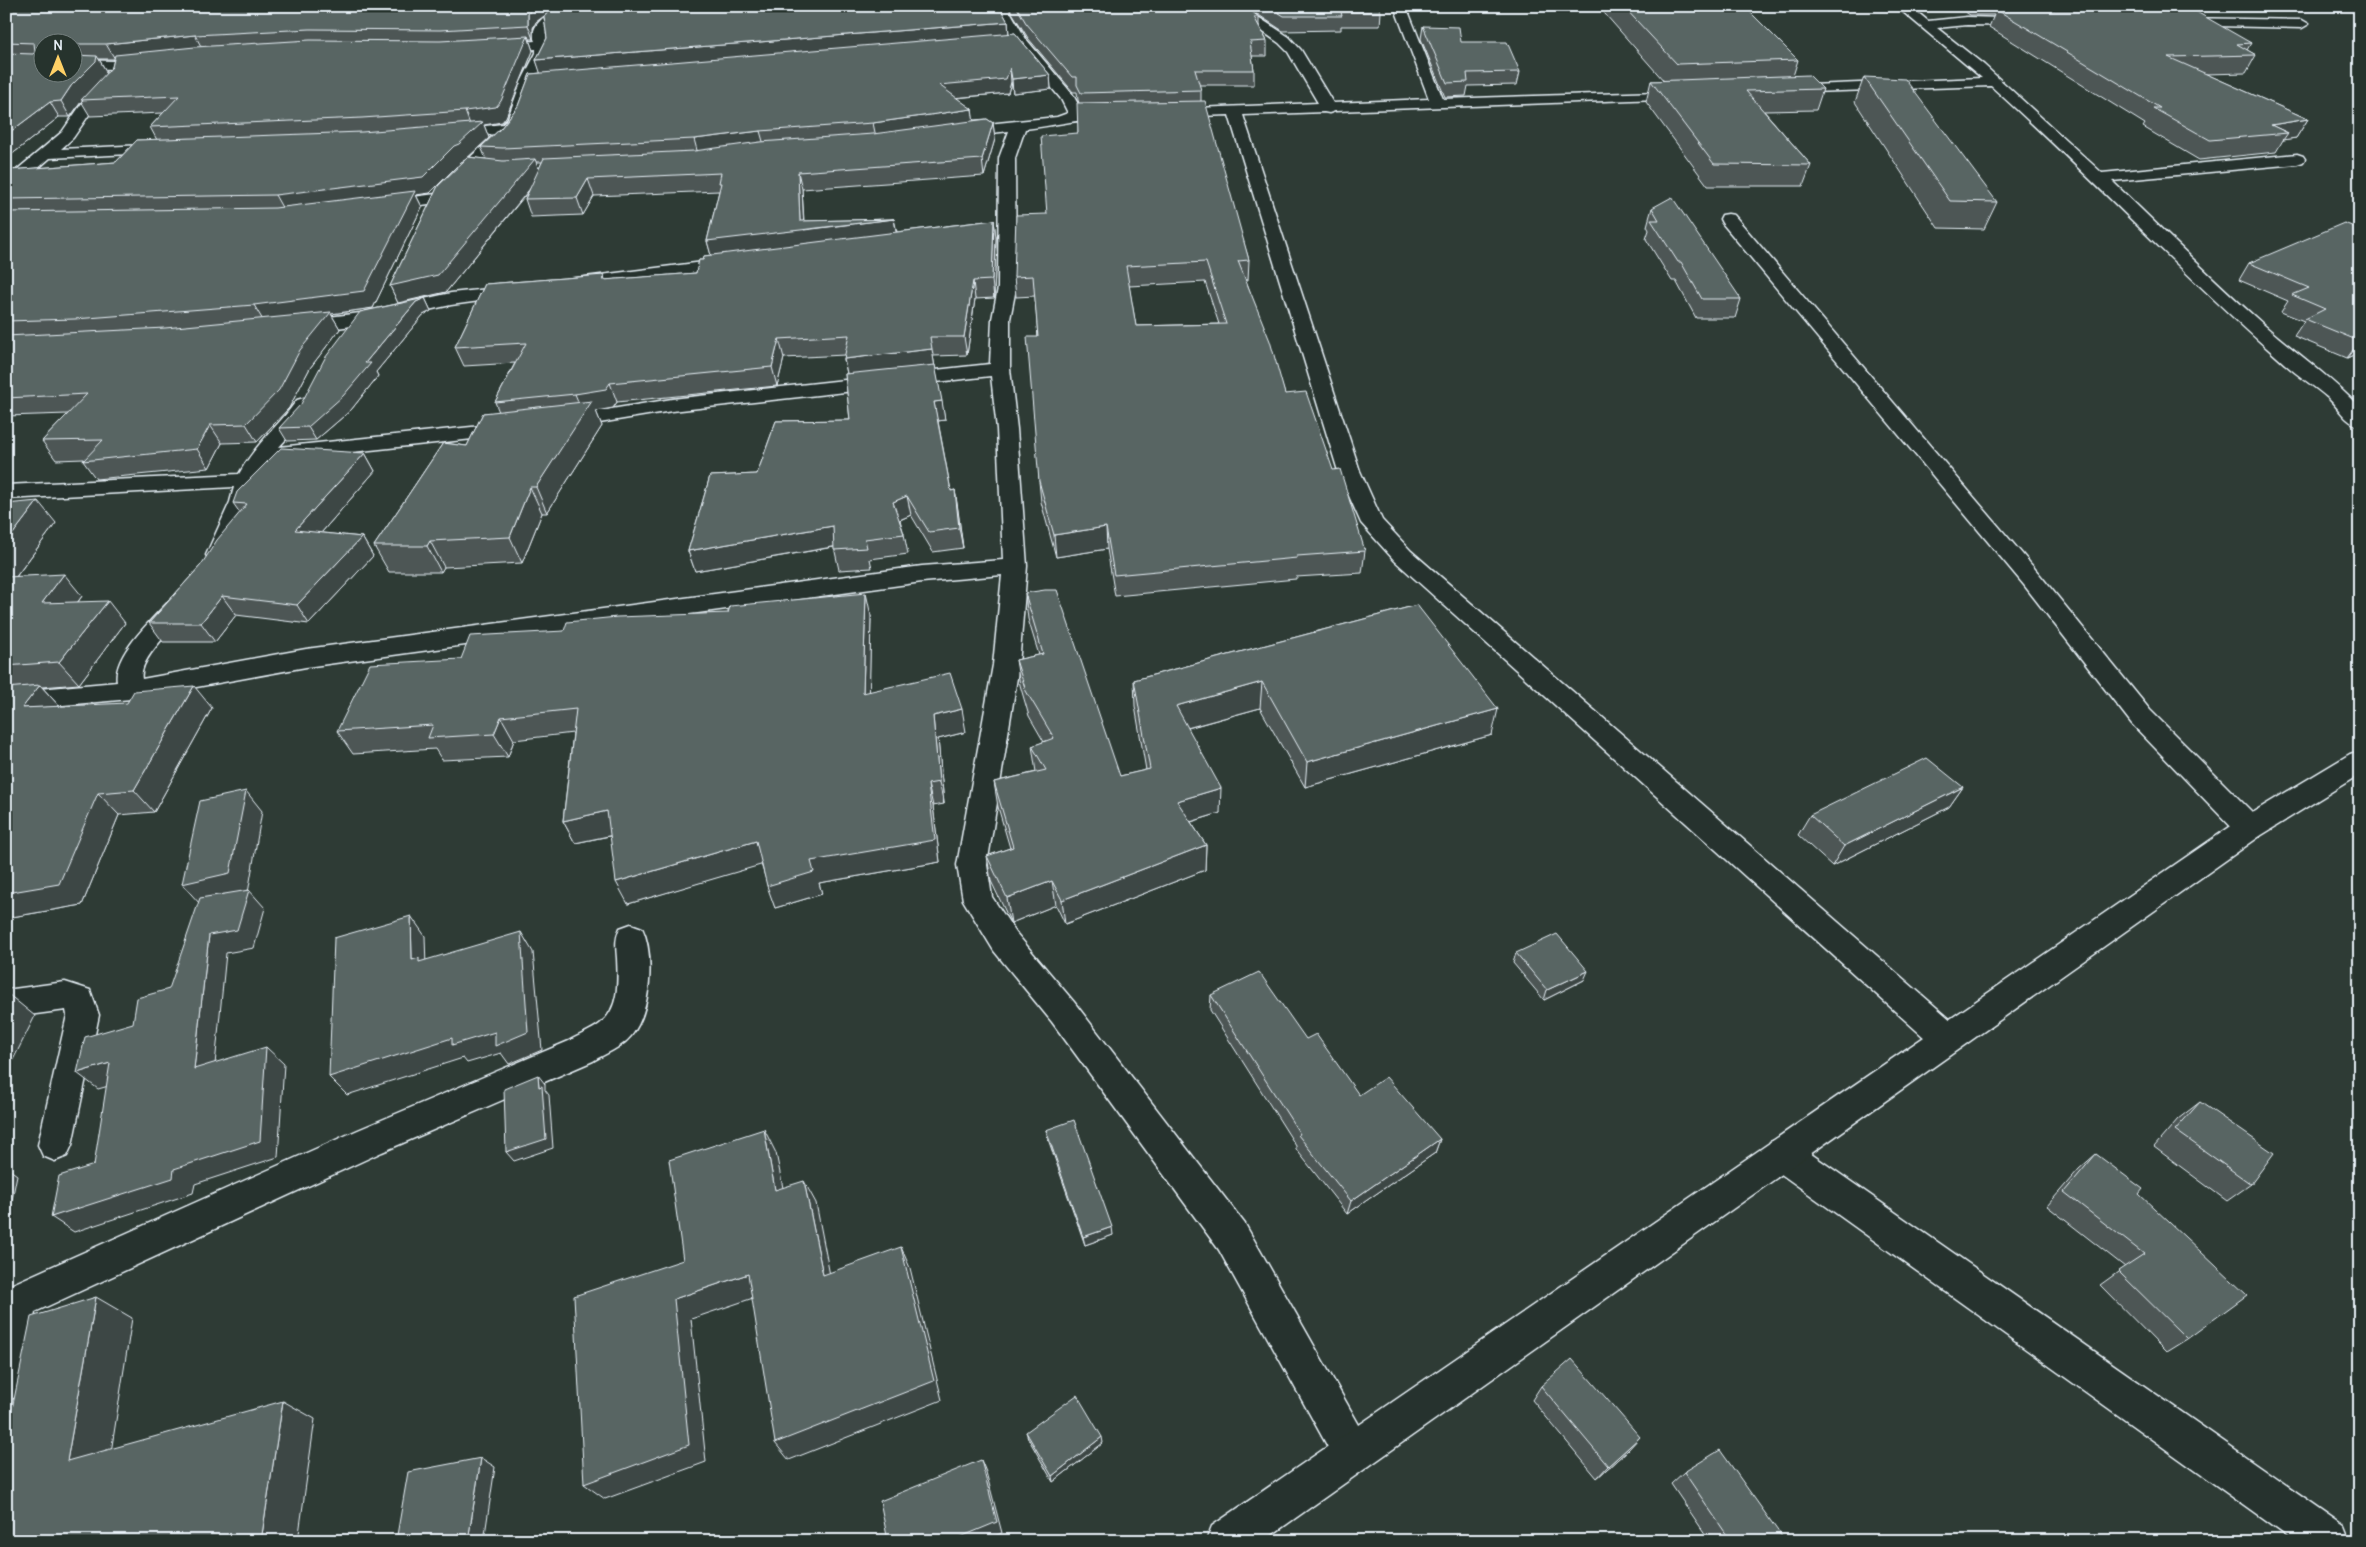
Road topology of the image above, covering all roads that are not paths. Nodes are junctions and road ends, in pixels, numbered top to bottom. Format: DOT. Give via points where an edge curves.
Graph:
graph roads {
  1 [pos="608,6"];
  2 [pos="1001,6"];
  3 [pos="1232,6"];
  4 [pos="1400,6"];
  5 [pos="1902,6"];
  6 [pos="2042,22"];
  7 [pos="2168,22"];
  8 [pos="2302,24"];
  9 [pos="1924,25"];
  10 [pos="1020,41"];
  11 [pos="1000,43"];
  12 [pos="543,45"];
  13 [pos="476,48"];
  14 [pos="164,60"];
  15 [pos="82,64"];
  16 [pos="115,65"];
  17 [pos="548,81"];
  18 [pos="528,82"];
  19 [pos="1993,82"];
  20 [pos="1775,91"];
  21 [pos="1696,94"];
  22 [pos="1438,104"];
  23 [pos="1329,109"];
  24 [pos="1235,112"];
  25 [pos="1126,114"];
  26 [pos="1155,114"];
  27 [pos="1076,115"];
  28 [pos="1018,126"];
  29 [pos="504,133"];
  30 [pos="940,134"];
  31 [pos="434,136"];
  32 [pos="176,149"];
  33 [pos="46,154"];
  34 [pos="2297,159"];
  35 [pos="2096,178"];
  36 [pos="6,188"];
  37 [pos="436,199"];
  38 [pos="364,208"];
  39 [pos="428,216"];
  40 [pos="1728,219"];
  41 [pos="751,262"];
  42 [pos="554,286"];
  43 [pos="534,288"];
  44 [pos="390,297"];
  45 [pos="382,314"];
  46 [pos="360,319"];
  47 [pos="283,328"];
  48 [pos="339,344"];
  49 [pos="1000,369"];
  50 [pos="313,386"];
  51 [pos="2360,420"];
  52 [pos="260,455"];
  53 [pos="247,480"];
  54 [pos="6,492"];
  55 [pos="1015,566"];
  56 [pos="210,571"];
  57 [pos="191,593"];
  58 [pos="131,690"];
  59 [pos="6,701"];
  60 [pos="2360,761"];
  61 [pos="2250,828"];
  62 [pos="631,937"];
  63 [pos="6,1004"];
  64 [pos="1948,1038"];
  65 [pos="55,1145"];
  66 [pos="1782,1154"];
  67 [pos="12,1305"];
  68 [pos="6,1381"];
  69 [pos="1353,1453"];
  70 [pos="1226,1541"];
  71 [pos="2330,1541"];
  1 -- 12 [label="street" via="554,14 540,30"];
  2 -- 10 [label="street"];
  3 -- 23 [label="street" via="1294,50"];
  4 -- 22 [label="street"];
  5 -- 9 [label="street"];
  6 -- 9 [label="street" via="1967,21"];
  7 -- 8 [label="street"];
  9 -- 19 [label="street"];
  10 -- 11 [label="street"];
  10 -- 27 [label="street" via="1068,98"];
  12 -- 13 [label="street"];
  12 -- 18 [label="street" via="543,53"];
  14 -- 16 [label="street"];
  15 -- 16 [label="street"];
  16 -- 33 [label="street" via="114,78 87,106 68,136"];
  17 -- 18 [label="street"];
  18 -- 29 [label="street" via="515,119"];
  19 -- 20 [label="street"];
  19 -- 35 [label="street" via="2043,125"];
  21 -- 22 [label="street"];
  22 -- 23 [label="street"];
  23 -- 24 [label="street"];
  24 -- 26 [label="street"];
  24 -- 64 [label="street" via="1350,471 1372,523 1410,562"];
  25 -- 27 [label="street"];
  27 -- 28 [label="street" via="1059,121"];
  28 -- 30 [label="street"];
  28 -- 49 [label="street" via="1007,158 997,231 1007,288 1001,319"];
  29 -- 31 [label="street"];
  29 -- 37 [label="street" via="477,167"];
  32 -- 33 [label="street"];
  33 -- 36 [label="street"];
  34 -- 35 [label="street"];
  35 -- 51 [label="street" via="2293,361 2336,394"];
  37 -- 38 [label="street"];
  37 -- 39 [label="street"];
  40 -- 61 [label="street" via="2032,580 2142,717"];
  41 -- 42 [label="street"];
  43 -- 45 [label="street" via="451,299"];
  44 -- 45 [label="street"];
  45 -- 46 [label="street"];
  46 -- 47 [label="street"];
  46 -- 48 [label="street"];
  49 -- 52 [label="street" via="672,405 536,426"];
  49 -- 55 [label="street"];
  50 -- 52 [label="street" via="300,412"];
  52 -- 53 [label="street"];
  53 -- 54 [label="street"];
  53 -- 56 [label="street" via="241,502"];
  55 -- 58 [label="street" via="922,574 306,658"];
  55 -- 69 [label="street" via="1006,665 972,865 978,900 1005,942 1063,1012 1232,1238"];
  57 -- 58 [label="street" via="138,652 128,674"];
  58 -- 59 [label="street"];
  60 -- 61 [label="street"];
  61 -- 64 [label="street"];
  62 -- 67 [label="street" via="633,992 627,1016 612,1034"];
  63 -- 65 [label="street" via="65,996 79,1000 83,1015"];
  64 -- 66 [label="street"];
  66 -- 69 [label="street"];
  66 -- 71 [label="street"];
  67 -- 68 [label="street"];
  69 -- 70 [label="street"];
}
